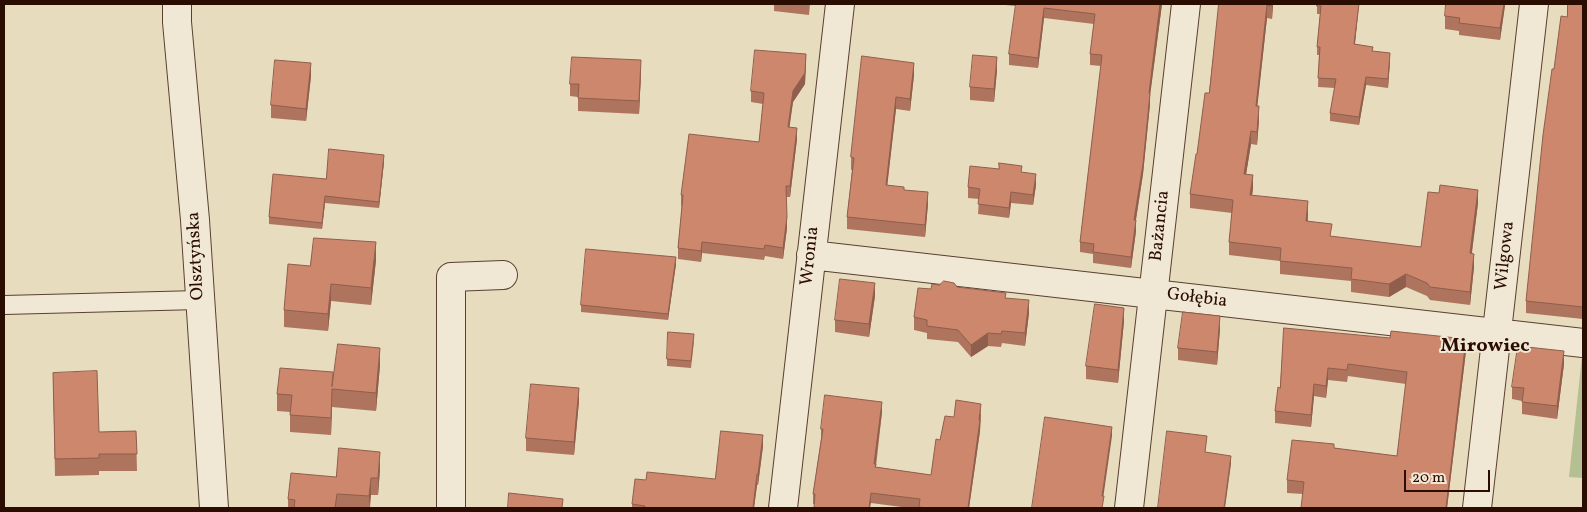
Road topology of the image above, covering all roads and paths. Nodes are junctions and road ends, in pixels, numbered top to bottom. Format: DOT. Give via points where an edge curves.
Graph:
graph roads {
  1 [pos="177,4"];
  2 [pos="840,4"];
  3 [pos="1186,4"];
  4 [pos="1534,4"];
  5 [pos="811,255"];
  6 [pos="503,275"];
  7 [pos="1153,294"];
  8 [pos="199,300"];
  9 [pos="4,305"];
  10 [pos="1497,333"];
  11 [pos="1583,343"];
  12 [pos="214,508"];
  13 [pos="451,508"];
  14 [pos="783,508"];
  15 [pos="1129,508"];
  16 [pos="1477,508"];
  1 -- 8 [label="street, Olsztyńska"];
  2 -- 5 [label="street, Wronia"];
  3 -- 7 [label="street, Bażancia"];
  4 -- 10 [label="street, Wilgowa"];
  5 -- 7 [label="street, Gołębia"];
  5 -- 14 [label="street, Wronia"];
  6 -- 13 [label="street" via="451,277"];
  7 -- 10 [label="street, Gołębia"];
  7 -- 15 [label="street, Bażancia"];
  8 -- 9 [label="lane"];
  8 -- 12 [label="street, Olsztyńska"];
  10 -- 11 [label="street, Gołębia"];
  10 -- 16 [label="street, Wilgowa"];
}
